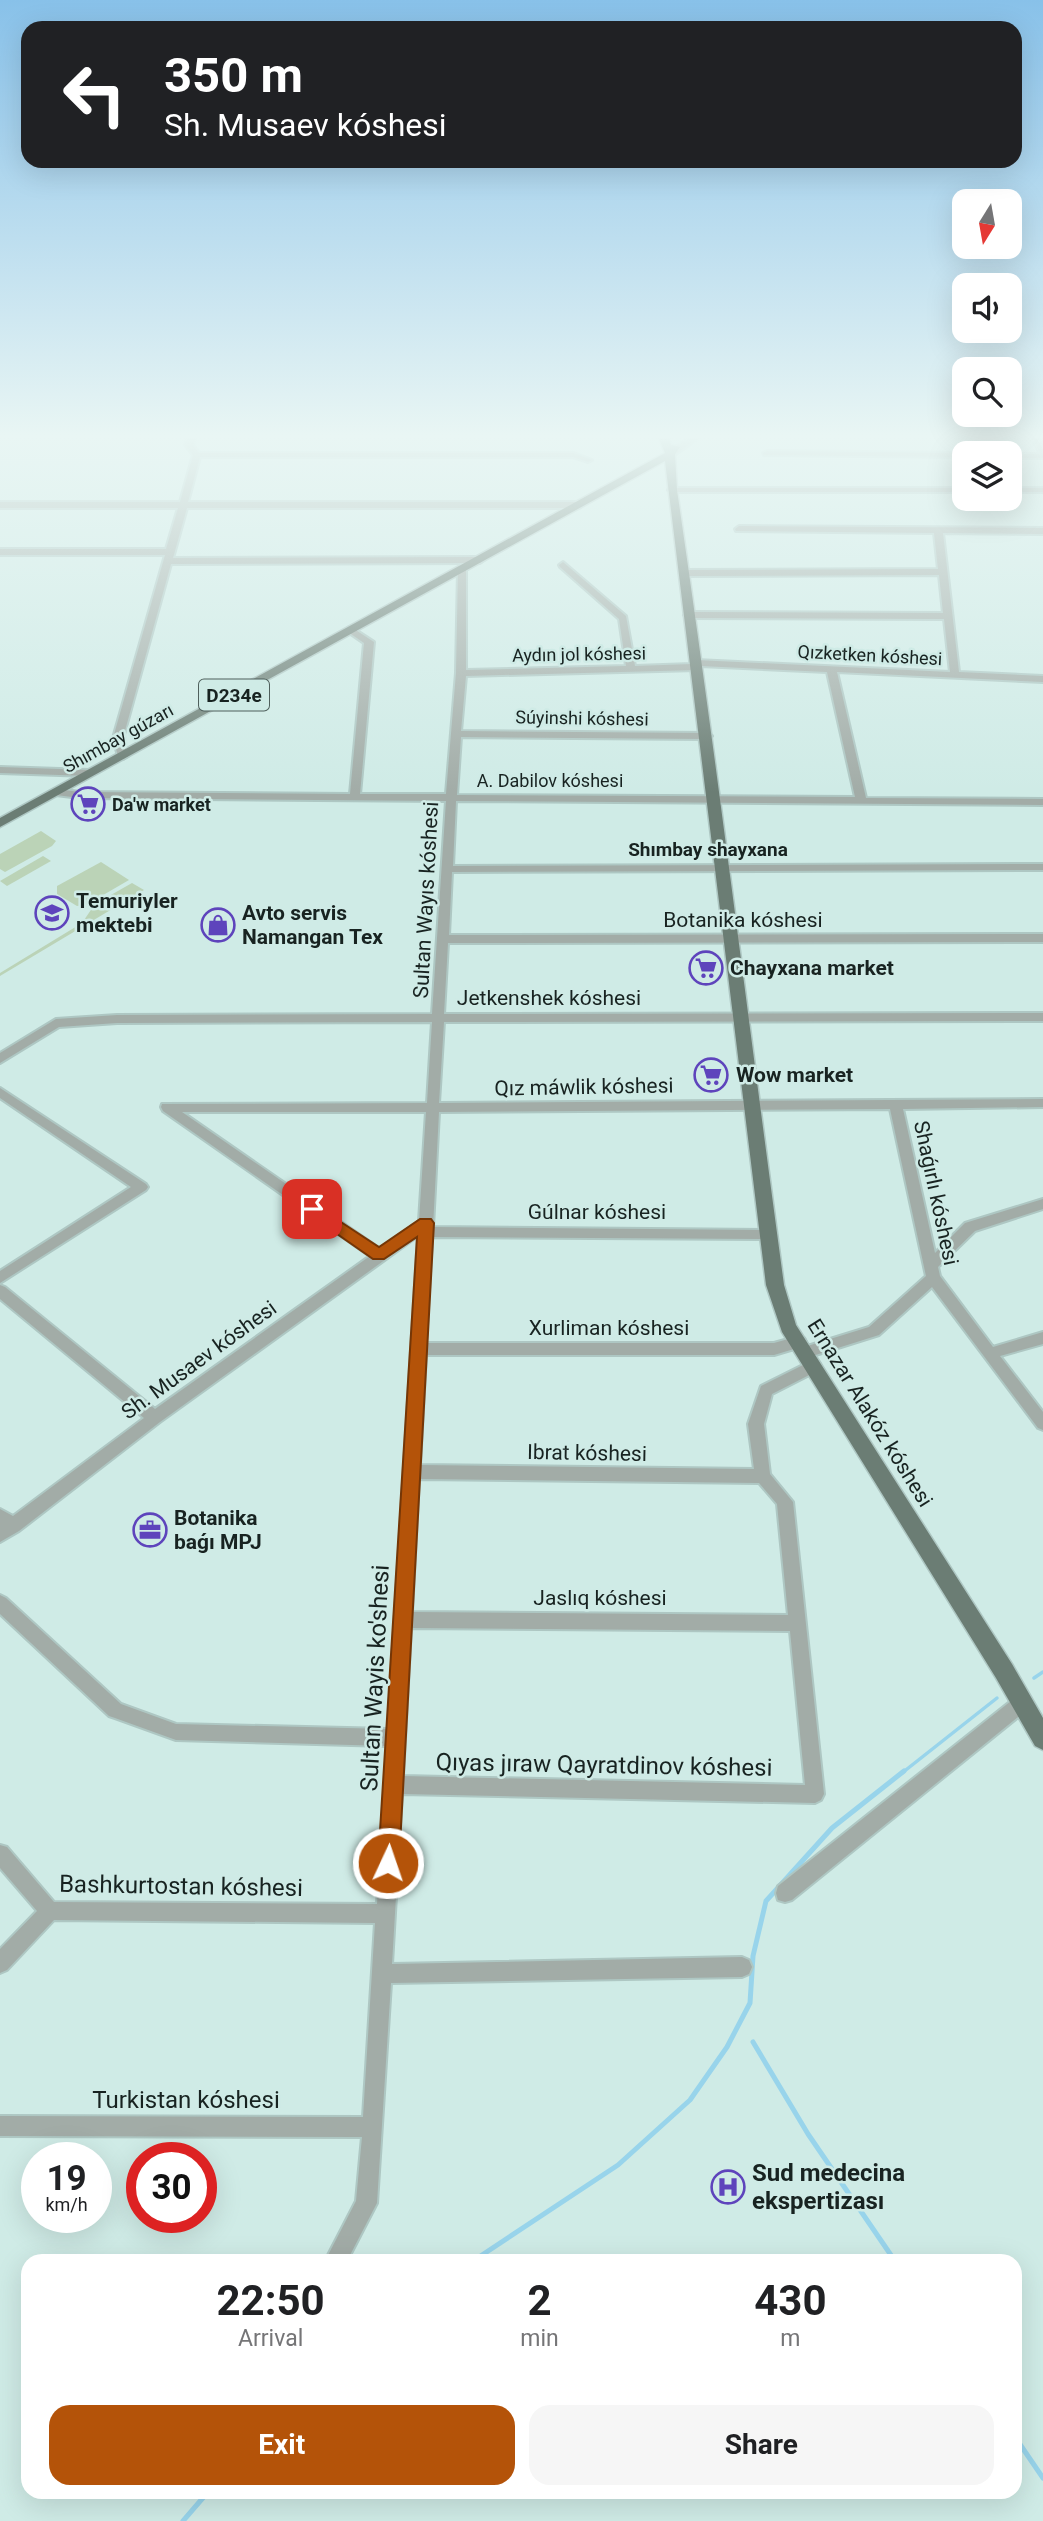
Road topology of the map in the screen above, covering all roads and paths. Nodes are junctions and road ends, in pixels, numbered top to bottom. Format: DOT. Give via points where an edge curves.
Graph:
graph roads {
  1 [pos="157,557"];
  2 [pos="169,557"];
  3 [pos="486,557"];
  4 [pos="682,557"];
  5 [pos="941,557"];
  6 [pos="480,560"];
  7 [pos="563,565"];
  8 [pos="462,569"];
  9 [pos="943,572"];
  10 [pos="684,573"];
  11 [pos="690,615"];
  12 [pos="947,616"];
  13 [pos="351,630"];
  14 [pos="697,665"];
  15 [pos="631,668"];
  16 [pos="831,669"];
  17 [pos="461,673"];
  18 [pos="955,675"];
  19 [pos="1043,679"];
  20 [pos="457,734"];
  21 [pos="707,737"];
  22 [pos="123,756"];
  23 [pos="0,770"];
  24 [pos="90,774"];
  25 [pos="56,792"];
  26 [pos="355,796"];
  27 [pos="451,798"];
  28 [pos="713,798"];
  29 [pos="861,799"];
  30 [pos="1043,802"];
  31 [pos="0,823"];
  32 [pos="721,867"];
  33 [pos="1043,867"];
  34 [pos="447,869"];
  35 [pos="1043,938"];
  36 [pos="442,939"];
  37 [pos="730,939"];
  38 [pos="741,1016"];
  39 [pos="1043,1017"];
  40 [pos="438,1018"];
  41 [pos="0,1059"];
  42 [pos="0,1092"];
  43 [pos="895,1103"];
  44 [pos="1043,1103"];
  45 [pos="752,1104"];
  46 [pos="433,1108"];
  47 [pos="1043,1205"];
  48 [pos="426,1228"];
  49 [pos="768,1234"];
  50 [pos="379,1255"];
  51 [pos="931,1272"];
  52 [pos="0,1278"];
  53 [pos="0,1291"];
  54 [pos="1043,1338"];
  55 [pos="418,1349"];
  56 [pos="806,1353"];
  57 [pos="992,1353"];
  58 [pos="155,1418"];
  59 [pos="1043,1424"];
  60 [pos="411,1472"];
  61 [pos="763,1476"];
  62 [pos="4,1525"];
  63 [pos="0,1602"];
  64 [pos="402,1620"];
  65 [pos="798,1622"];
  66 [pos="1022,1703"];
  67 [pos="396,1738"];
  68 [pos="1043,1739"];
  69 [pos="393,1785"];
  70 [pos="0,1854"];
  71 [pos="785,1893"];
  72 [pos="50,1911"];
  73 [pos="385,1914"];
  74 [pos="0,1963"];
  75 [pos="742,1967"];
  76 [pos="382,1974"];
  77 [pos="0,2126"];
  78 [pos="373,2127"];
  79 [pos="340,2254"];
  1 -- 2 [label="street"];
  2 -- 6 [label="street"];
  2 -- 22 [label="street" via="118,738"];
  3 -- 6 [label="main road, Shımbay gúzarı / D234e"];
  4 -- 10 [label="main road, Ernazar Alakóz kóshesi"];
  5 -- 9 [label="street"];
  6 -- 8 [label="main road, Shımbay gúzarı / D234e"];
  7 -- 15 [label="street" via="623,618"];
  8 -- 13 [label="main road, Shımbay gúzarı / D234e"];
  8 -- 17 [label="street, Sultan Wayıs kóshesi"];
  9 -- 10 [label="street"];
  9 -- 12 [label="street"];
  10 -- 11 [label="main road, Ernazar Alakóz kóshesi"];
  11 -- 12 [label="street"];
  11 -- 14 [label="main road, Ernazar Alakóz kóshesi"];
  12 -- 18 [label="street"];
  13 -- 22 [label="main road, Shımbay gúzarı / D234e"];
  13 -- 26 [label="street" via="369,642"];
  14 -- 15 [label="street, Aydın jol kóshesi"];
  14 -- 16 [label="street, Qızketken kóshesi"];
  14 -- 21 [label="main road, Ernazar Alakóz kóshesi"];
  15 -- 17 [label="street, Aydın jol kóshesi"];
  16 -- 18 [label="street, Qızketken kóshesi"];
  16 -- 29 [label="street"];
  17 -- 20 [label="street, Sultan Wayıs kóshesi"];
  18 -- 19 [label="street, Qızketken kóshesi"];
  20 -- 21 [label="street, Súyinshi kóshesi"];
  20 -- 27 [label="street, Sultan Wayıs kóshesi"];
  21 -- 28 [label="main road, Ernazar Alakóz kóshesi"];
  22 -- 24 [label="main road, Shımbay gúzarı / D234e"];
  23 -- 24 [label="street"];
  24 -- 25 [label="main road, Shımbay gúzarı / D234e"];
  25 -- 26 [label="street, A. Dabilov kóshesi"];
  25 -- 31 [label="main road, Shımbay gúzarı / D234e"];
  26 -- 27 [label="street, A. Dabilov kóshesi"];
  27 -- 28 [label="street, A. Dabilov kóshesi"];
  27 -- 34 [label="street, Sultan Wayıs kóshesi"];
  28 -- 29 [label="street, A. Dabilov kóshesi"];
  28 -- 32 [label="main road, Ernazar Alakóz kóshesi"];
  29 -- 30 [label="street, A. Dabilov kóshesi"];
  32 -- 33 [label="street"];
  32 -- 34 [label="street"];
  32 -- 37 [label="main road, Ernazar Alakóz kóshesi"];
  34 -- 36 [label="street, Sultan Wayıs kóshesi"];
  35 -- 37 [label="street, Botanika kóshesi"];
  36 -- 37 [label="street, Botanika kóshesi"];
  36 -- 40 [label="street, Sultan Wayıs kóshesi"];
  37 -- 38 [label="main road, Ernazar Alakóz kóshesi"];
  38 -- 39 [label="street, Jetkenshek kóshesi"];
  38 -- 40 [label="street, Jetkenshek kóshesi"];
  38 -- 45 [label="main road, Ernazar Alakóz kóshesi"];
  40 -- 41 [label="street, Jetkenshek kóshesi" via="56,1023"];
  40 -- 46 [label="street, Sultan Wayıs kóshesi"];
  42 -- 52 [label="street" via="141,1187"];
  43 -- 44 [label="street, Qız máwlik kóshesi"];
  43 -- 45 [label="street, Qız máwlik kóshesi"];
  43 -- 51 [label="street, Shaǵırlı kóshesi"];
  45 -- 46 [label="street, Qız máwlik kóshesi"];
  45 -- 49 [label="main road, Ernazar Alakóz kóshesi"];
  46 -- 48 [label="street, Sultan Wayıs kóshesi"];
  46 -- 50 [label="street, Qız máwlik kóshesi" via="167,1107"];
  47 -- 51 [label="street" via="970,1227"];
  48 -- 49 [label="street, Gúlnar kóshesi"];
  48 -- 50 [label="street, Sh. Musaev kóshesi"];
  48 -- 55 [label="street, Sultan Wayis ko'shesi"];
  49 -- 56 [label="main road, Ernazar Alakóz kóshesi" via="775,1285 788,1326"];
  50 -- 58 [label="street, Sh. Musaev kóshesi"];
  51 -- 56 [label="street" via="874,1331"];
  51 -- 57 [label="street, Shaǵırlı kóshesi"];
  53 -- 58 [label="street"];
  54 -- 57 [label="street"];
  55 -- 56 [label="street, Xurliman kóshesi" via="774,1349"];
  55 -- 60 [label="street, Sultan Wayis ko'shesi"];
  56 -- 61 [label="street" via="766,1390 756,1423"];
  56 -- 66 [label="main road, Ernazar Alakóz kóshesi"];
  57 -- 59 [label="street, Shaǵırlı kóshesi"];
  58 -- 62 [label="street, Sh. Musaev kóshesi"];
  60 -- 61 [label="street, Ibrat kóshesi"];
  60 -- 64 [label="street, Sultan Wayis ko'shesi"];
  61 -- 65 [label="street" via="785,1502"];
  63 -- 67 [label="street" via="116,1710 176,1732"];
  64 -- 65 [label="street, Jaslıq kóshesi"];
  64 -- 67 [label="street, Sultan Wayis ko'shesi"];
  65 -- 69 [label="street, Qıyas jıraw Qayratdinov kóshesi" via="815,1794"];
  66 -- 68 [label="main road, Ernazar Alakóz kóshesi"];
  66 -- 71 [label="street"];
  67 -- 69 [label="street, Sultan Wayis ko'shesi"];
  69 -- 73 [label="street, Sultan Wayis ko'shesi"];
  70 -- 72 [label="street, Bashkurtostan kóshesi"];
  72 -- 73 [label="street, Bashkurtostan kóshesi"];
  72 -- 74 [label="street"];
  73 -- 76 [label="street, Sultan Wayis ko'shesi"];
  75 -- 76 [label="street"];
  76 -- 78 [label="street, Sultan Wayis ko'shesi"];
  77 -- 78 [label="street, Turkistan kóshesi"];
  78 -- 79 [label="street, Sultan Wayis ko'shesi" via="366,2203"];
}
